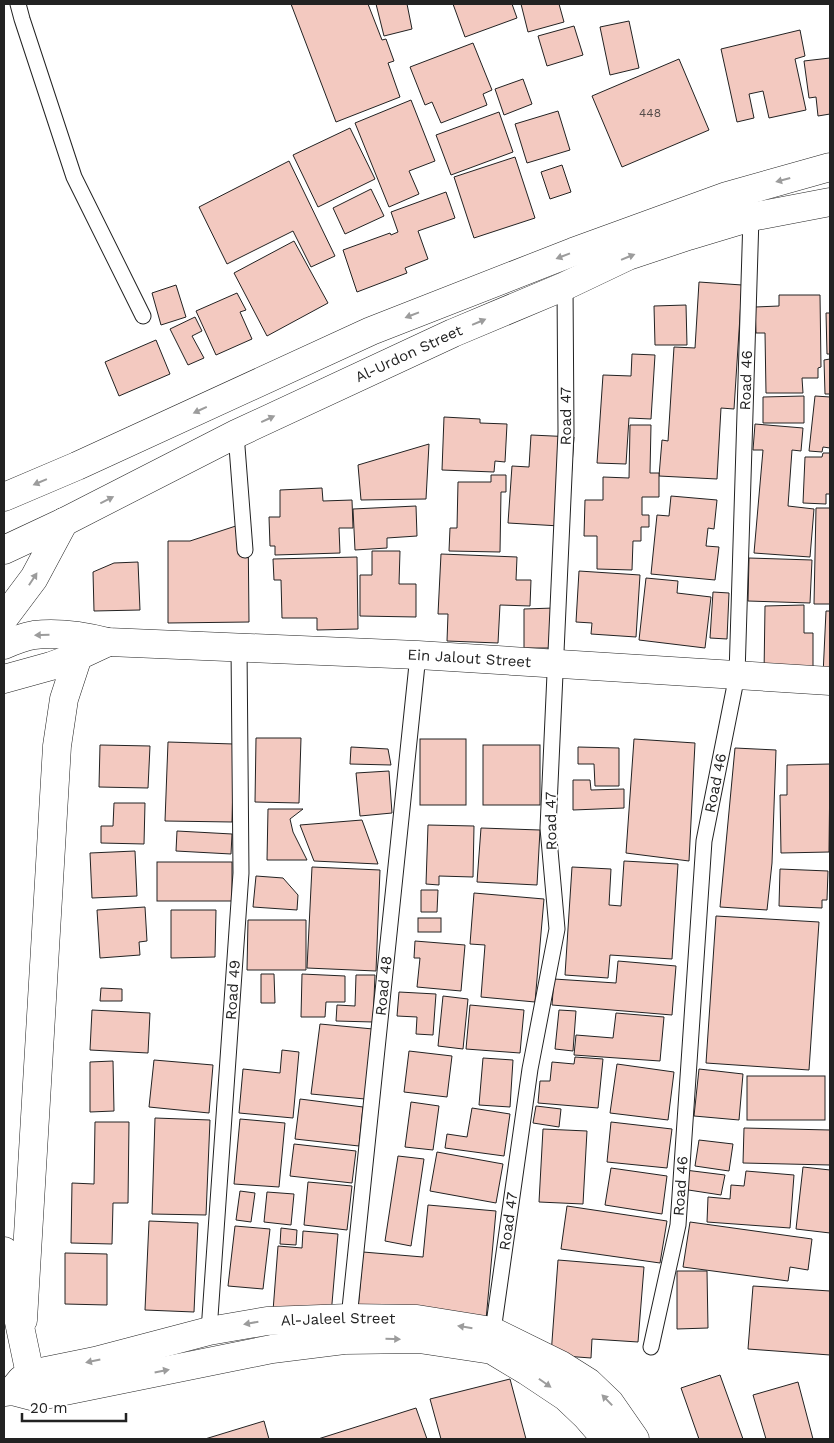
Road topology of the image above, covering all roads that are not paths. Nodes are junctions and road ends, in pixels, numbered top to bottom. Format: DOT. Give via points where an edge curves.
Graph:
graph roads {
  1 [pos="18,4"];
  2 [pos="830,167"];
  3 [pos="830,202"];
  4 [pos="751,217"];
  5 [pos="565,286"];
  6 [pos="143,316"];
  7 [pos="236,434"];
  8 [pos="4,497"];
  9 [pos="64,522"];
  10 [pos="4,550"];
  11 [pos="246,550"];
  12 [pos="4,618"];
  13 [pos="4,645"];
  14 [pos="90,645"];
  15 [pos="239,647"];
  16 [pos="418,655"];
  17 [pos="555,664"];
  18 [pos="738,675"];
  19 [pos="4,679"];
  20 [pos="830,681"];
  21 [pos="4,1251"];
  22 [pos="349,1318"];
  23 [pos="209,1331"];
  24 [pos="22,1337"];
  25 [pos="492,1341"];
  26 [pos="651,1347"];
  27 [pos="20,1389"];
  28 [pos="606,1439"];
  29 [pos="636,1439"];
  1 -- 6 [label="lane" via="74,177"];
  2 -- 8 [label="main road, Al-Urdon Street, one-way" via="727,196 371,331"];
  3 -- 4 [label="main road, Al-Urdon Street"];
  5 -- 4 [label="main road, Al-Urdon Street, one-way" via="628,256"];
  4 -- 18 [label="lane, Road 46"];
  7 -- 5 [label="main road, Al-Urdon Street, one-way" via="453,333"];
  5 -- 17 [label="lane, Road 47" via="566,432"];
  9 -- 7 [label="main road, Al-Urdon Street, one-way"];
  7 -- 11 [label="lane"];
  9 -- 10 [label="main road, Al-Urdon Street"];
  12 -- 9 [label="main road, one-way" via="34,578"];
  14 -- 13 [label="main road, Ein Jalout Street, one-way" via="34,635"];
  14 -- 15 [label="main road, Ein Jalout Street"];
  14 -- 19 [label="main road, Ein Jalout Street" via="52,666"];
  14 -- 24 [label="main road" via="64,699 57,746"];
  15 -- 16 [label="main road, Ein Jalout Street"];
  15 -- 23 [label="lane, Road 49" via="241,872"];
  16 -- 17 [label="main road, Ein Jalout Street"];
  16 -- 22 [label="lane, Road 48"];
  17 -- 18 [label="main road, Ein Jalout Street"];
  17 -- 25 [label="lane, Road 47" via="548,828 557,929 530,1069"];
  18 -- 20 [label="main road, Ein Jalout Street"];
  18 -- 26 [label="lane, Road 46" via="704,841 678,1225"];
  21 -- 24 [label="main road"];
  22 -- 23 [label="main road, Al-Jaleel Street, one-way" via="268,1320"];
  25 -- 22 [label="main road, Al-Jaleel Street, one-way" via="417,1319"];
  23 -- 27 [label="main road, Al-Jaleel Street, one-way" via="95,1361"];
  24 -- 27 [label="main road"];
  27 -- 25 [label="main road, Al-Jaleel Street, one-way" via="344,1340"];
  25 -- 28 [label="main road, Al-Jaleel Street, one-way" via="566,1397"];
  29 -- 25 [label="main road, Al-Jaleel Street, one-way" via="610,1403 588,1382 561,1365"];
}
